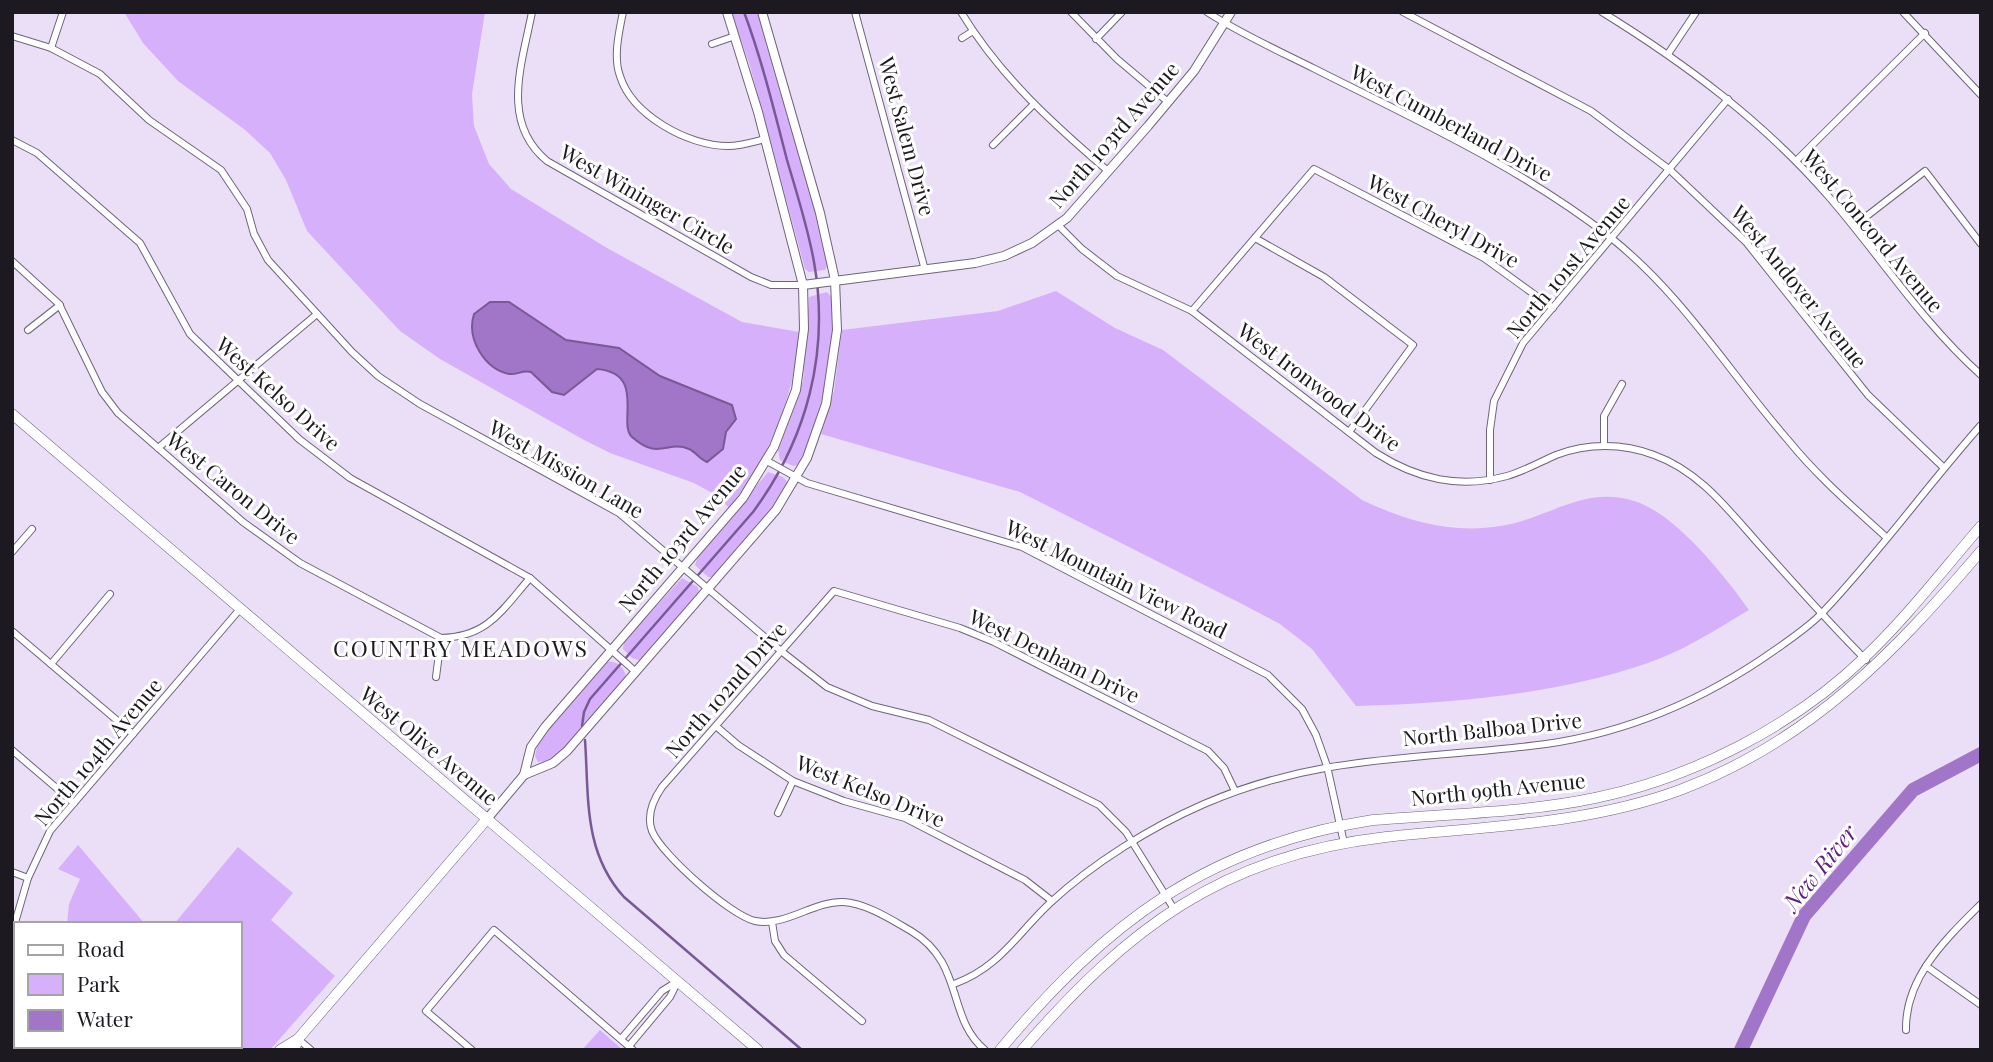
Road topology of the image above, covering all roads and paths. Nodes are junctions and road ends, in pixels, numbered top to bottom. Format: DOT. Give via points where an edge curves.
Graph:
graph roads {
  1 [pos="62,12"];
  2 [pos="532,12"];
  3 [pos="622,12"];
  4 [pos="727,12"];
  5 [pos="762,12"];
  6 [pos="855,12"];
  7 [pos="961,12"];
  8 [pos="1071,12"];
  9 [pos="1122,12"];
  10 [pos="1207,12"];
  11 [pos="1230,12"];
  12 [pos="1403,12"];
  13 [pos="1602,12"];
  14 [pos="1696,12"];
  15 [pos="1903,12"];
  16 [pos="1224,23"];
  17 [pos="973,31"];
  18 [pos="1925,33"];
  19 [pos="12,36"];
  20 [pos="735,36"];
  21 [pos="962,38"];
  22 [pos="1096,39"];
  23 [pos="712,44"];
  24 [pos="51,48"];
  25 [pos="1668,54"];
  26 [pos="1981,95"];
  27 [pos="1728,99"];
  28 [pos="1168,102"];
  29 [pos="1033,105"];
  30 [pos="765,139"];
  31 [pos="12,140"];
  32 [pos="993,145"];
  33 [pos="1796,161"];
  34 [pos="1670,170"];
  35 [pos="1108,171"];
  36 [pos="1058,225"];
  37 [pos="1854,226"];
  38 [pos="1255,238"];
  39 [pos="1612,239"];
  40 [pos="1981,244"];
  41 [pos="12,261"];
  42 [pos="925,270"];
  43 [pos="835,281"];
  44 [pos="803,285"];
  45 [pos="60,305"];
  46 [pos="1553,308"];
  47 [pos="1192,311"];
  48 [pos="317,314"];
  49 [pos="28,330"];
  50 [pos="1981,375"];
  51 [pos="237,381"];
  52 [pos="1622,384"];
  53 [pos="12,414"];
  54 [pos="1981,425"];
  55 [pos="1349,432"];
  56 [pos="1604,446"];
  57 [pos="158,448"];
  58 [pos="767,461"];
  59 [pos="1943,467"];
  60 [pos="797,478"];
  61 [pos="1490,480"];
  62 [pos="1981,526"];
  63 [pos="32,529"];
  64 [pos="1886,537"];
  65 [pos="1981,551"];
  66 [pos="12,552"];
  67 [pos="684,567"];
  68 [pos="530,578"];
  69 [pos="709,589"];
  70 [pos="834,591"];
  71 [pos="110,594"];
  72 [pos="240,608"];
  73 [pos="1822,614"];
  74 [pos="12,631"];
  75 [pos="441,638"];
  76 [pos="612,650"];
  77 [pos="780,651"];
  78 [pos="1864,658"];
  79 [pos="51,664"];
  80 [pos="1875,668"];
  81 [pos="636,672"];
  82 [pos="436,677"];
  83 [pos="716,727"];
  84 [pos="132,734"];
  85 [pos="12,750"];
  86 [pos="1327,766"];
  87 [pos="524,775"];
  88 [pos="793,781"];
  89 [pos="1235,791"];
  90 [pos="74,803"];
  91 [pos="1560,803"];
  92 [pos="778,813"];
  93 [pos="487,819"];
  94 [pos="1563,821"];
  95 [pos="1340,825"];
  96 [pos="1134,843"];
  97 [pos="1345,843"];
  98 [pos="12,872"];
  99 [pos="28,878"];
  100 [pos="1165,895"];
  101 [pos="1052,901"];
  102 [pos="1981,904"];
  103 [pos="1174,909"];
  104 [pos="15,922"];
  105 [pos="772,922"];
  106 [pos="1926,967"];
  107 [pos="678,981"];
  108 [pos="954,984"];
  109 [pos="1981,1005"];
  110 [pos="863,1021"];
  111 [pos="1906,1030"];
  112 [pos="298,1039"];
  113 [pos="621,1039"];
  114 [pos="631,1048"];
  115 [pos="280,1050"];
  116 [pos="294,1050"];
  117 [pos="311,1050"];
  118 [pos="472,1050"];
  119 [pos="758,1050"];
  120 [pos="985,1050"];
  121 [pos="1000,1050"];
  122 [pos="1022,1050"];
  1 -- 24 [label="street"];
  2 -- 44 [label="street, West Wininger Circle" via="517,105 522,131 531,146 547,161 751,277 771,285"];
  3 -- 30 [label="street" via="618,66 635,104 704,143 729,146"];
  4 -- 20 [label="street"];
  5 -- 43 [label="street"];
  6 -- 42 [label="street, West Salem Drive"];
  7 -- 17 [label="street"];
  8 -- 22 [label="street"];
  9 -- 22 [label="street"];
  10 -- 16 [label="street, West Cumberland Drive"];
  11 -- 16 [label="street, North 103rd Avenue"];
  12 -- 34 [label="street, West Andover Avenue" via="1591,111"];
  13 -- 25 [label="street, West Concord Avenue"];
  14 -- 25 [label="street"];
  15 -- 18 [label="street"];
  16 -- 28 [label="street, North 103rd Avenue"];
  16 -- 39 [label="street, West Cumberland Drive" via="1493,159 1550,193"];
  17 -- 21 [label="street"];
  17 -- 29 [label="street"];
  18 -- 26 [label="street"];
  18 -- 33 [label="street"];
  19 -- 24 [label="street, West Mission Lane"];
  20 -- 23 [label="street"];
  20 -- 30 [label="street"];
  22 -- 28 [label="street"];
  24 -- 48 [label="street, West Mission Lane" via="100,74 157,126 221,170 247,209 268,260"];
  25 -- 27 [label="street, West Concord Avenue"];
  27 -- 33 [label="street, West Concord Avenue"];
  27 -- 34 [label="street, North 101st Avenue"];
  28 -- 35 [label="street, North 103rd Avenue"];
  29 -- 32 [label="street"];
  29 -- 35 [label="street"];
  30 -- 44 [label="street"];
  31 -- 51 [label="street, West Kelso Drive" via="37,153 140,243 185,326"];
  33 -- 37 [label="street, West Concord Avenue"];
  34 -- 39 [label="street, North 101st Avenue"];
  34 -- 59 [label="street, West Andover Avenue" via="1746,242 1868,396"];
  35 -- 36 [label="street, North 103rd Avenue"];
  36 -- 42 [label="street, North 103rd Avenue" via="1004,256"];
  36 -- 47 [label="street, West Ironwood Drive" via="1116,275"];
  37 -- 40 [label="street" via="1925,171"];
  37 -- 50 [label="street, West Concord Avenue" via="1923,316"];
  38 -- 46 [label="street, West Cheryl Drive" via="1314,169 1484,258"];
  38 -- 47 [label="street"];
  38 -- 55 [label="street" via="1324,277 1413,345"];
  39 -- 46 [label="street, North 101st Avenue"];
  39 -- 64 [label="street, West Cumberland Drive" via="1703,329 1789,442"];
  41 -- 45 [label="street, West Caron Drive"];
  42 -- 43 [label="street, North 103rd Avenue"];
  43 -- 44 [label="street, North 103rd Avenue"];
  43 -- 60 [label="street, North 103rd Avenue" via="837,330 831,384 817,433"];
  44 -- 58 [label="street, North 103rd Avenue" via="804,328 796,390"];
  45 -- 49 [label="street"];
  45 -- 57 [label="street, West Caron Drive" via="102,392 118,413"];
  46 -- 61 [label="street, North 101st Avenue" via="1523,343 1494,401"];
  47 -- 55 [label="street, West Ironwood Drive"];
  48 -- 51 [label="street"];
  48 -- 67 [label="street, West Mission Lane" via="352,352 399,390 619,513"];
  51 -- 57 [label="street"];
  51 -- 68 [label="street, West Kelso Drive" via="299,439 350,478"];
  52 -- 56 [label="street" via="1604,416"];
  53 -- 72 [label="main road, West Olive Avenue"];
  54 -- 59 [label="street, North Balboa Drive"];
  55 -- 61 [label="street, West Ironwood Drive" via="1402,470 1452,482"];
  56 -- 61 [label="street, West Ironwood Drive" via="1558,454"];
  56 -- 73 [label="street, West Ironwood Drive" via="1655,455 1693,476"];
  57 -- 75 [label="street, West Caron Drive" via="243,522 300,563"];
  58 -- 60 [label="street, West Mountain View Road"];
  58 -- 67 [label="street, North 103rd Avenue" via="738,505"];
  59 -- 64 [label="street, North Balboa Drive"];
  60 -- 69 [label="street, North 103rd Avenue" via="765,525"];
  60 -- 86 [label="street, West Mountain View Road" via="1005,540 1246,662 1284,688 1302,709"];
  62 -- 78 [label="main road, North 99th Avenue"];
  63 -- 66 [label="street"];
  64 -- 73 [label="street, North Balboa Drive"];
  65 -- 80 [label="main road, North 99th Avenue"];
  67 -- 69 [label="street, West Mission Lane"];
  67 -- 76 [label="street, North 103rd Avenue"];
  68 -- 75 [label="street" via="482,629 465,637"];
  68 -- 76 [label="street, West Kelso Drive"];
  69 -- 77 [label="street, West Mission Lane"];
  69 -- 81 [label="street, North 103rd Avenue"];
  70 -- 77 [label="street, North 102nd Drive"];
  70 -- 89 [label="street, West Denham Drive" via="960,628 1006,648 1208,751 1224,768"];
  71 -- 79 [label="street"];
  72 -- 84 [label="street, North 104th Avenue"];
  72 -- 93 [label="main road, West Olive Avenue"];
  73 -- 78 [label="street, West Ironwood Drive"];
  73 -- 86 [label="street, North Balboa Drive" via="1725,682 1688,703 1637,722 1545,744"];
  74 -- 79 [label="street"];
  75 -- 82 [label="street"];
  76 -- 81 [label="street, West Kelso Drive"];
  76 -- 87 [label="street, North 103rd Avenue" via="537,738"];
  77 -- 83 [label="street, North 102nd Drive"];
  77 -- 96 [label="street, West Mission Lane" via="845,695 929,720 1099,805"];
  78 -- 80 [label="street, West Ironwood Drive"];
  78 -- 91 [label="main road, North 99th Avenue" via="1802,707 1719,755 1634,788"];
  79 -- 84 [label="street"];
  80 -- 94 [label="main road, North 99th Avenue" via="1793,733 1729,769 1602,814"];
  81 -- 87 [label="street, North 103rd Avenue" via="559,759"];
  83 -- 88 [label="street, West Kelso Drive"];
  83 -- 105 [label="street, North 102nd Drive" via="662,787 649,814 652,831 662,848 726,905 754,921"];
  84 -- 90 [label="street, North 104th Avenue"];
  85 -- 90 [label="street"];
  86 -- 89 [label="street, North Balboa Drive"];
  86 -- 95 [label="street, West Mountain View Road"];
  87 -- 93 [label="street, North 103rd Avenue"];
  88 -- 92 [label="street"];
  88 -- 101 [label="street, West Kelso Drive" via="905,818 1025,880"];
  89 -- 96 [label="street, North Balboa Drive"];
  90 -- 99 [label="street, North 104th Avenue" via="50,831"];
  91 -- 94 [label="main road"];
  91 -- 95 [label="main road, North 99th Avenue"];
  93 -- 107 [label="main road, West Olive Avenue"];
  93 -- 112 [label="main road, North 103rd Avenue"];
  94 -- 97 [label="main road, North 99th Avenue"];
  95 -- 97 [label="street, West Mountain View Road"];
  95 -- 100 [label="main road, North 99th Avenue" via="1265,846"];
  96 -- 100 [label="street, West Mission Lane"];
  96 -- 101 [label="street, North Balboa Drive"];
  97 -- 103 [label="main road, North 99th Avenue" via="1251,870"];
  98 -- 99 [label="street"];
  99 -- 104 [label="street, North 104th Avenue"];
  100 -- 103 [label="street, West Mission Lane"];
  100 -- 121 [label="main road, North 99th Avenue" via="1093,948"];
  101 -- 108 [label="street, North Balboa Drive" via="985,971"];
  102 -- 106 [label="street" via="1947,937"];
  103 -- 122 [label="main road, North 99th Avenue" via="1101,964"];
  105 -- 108 [label="street" via="835,903 865,908 924,941"];
  105 -- 110 [label="street" via="775,941 784,955"];
  106 -- 109 [label="street"];
  106 -- 111 [label="street" via="1906,1008"];
  107 -- 113 [label="street" via="662,991"];
  107 -- 114 [label="street"];
  107 -- 119 [label="main road, West Olive Avenue"];
  108 -- 120 [label="street" via="966,1026"];
  112 -- 115 [label="main road, North 103rd Avenue"];
  112 -- 116 [label="main road, North 103rd Avenue"];
  112 -- 117 [label="street"];
  113 -- 114 [label="street"];
  113 -- 118 [label="street" via="494,930 426,1011"];
}
